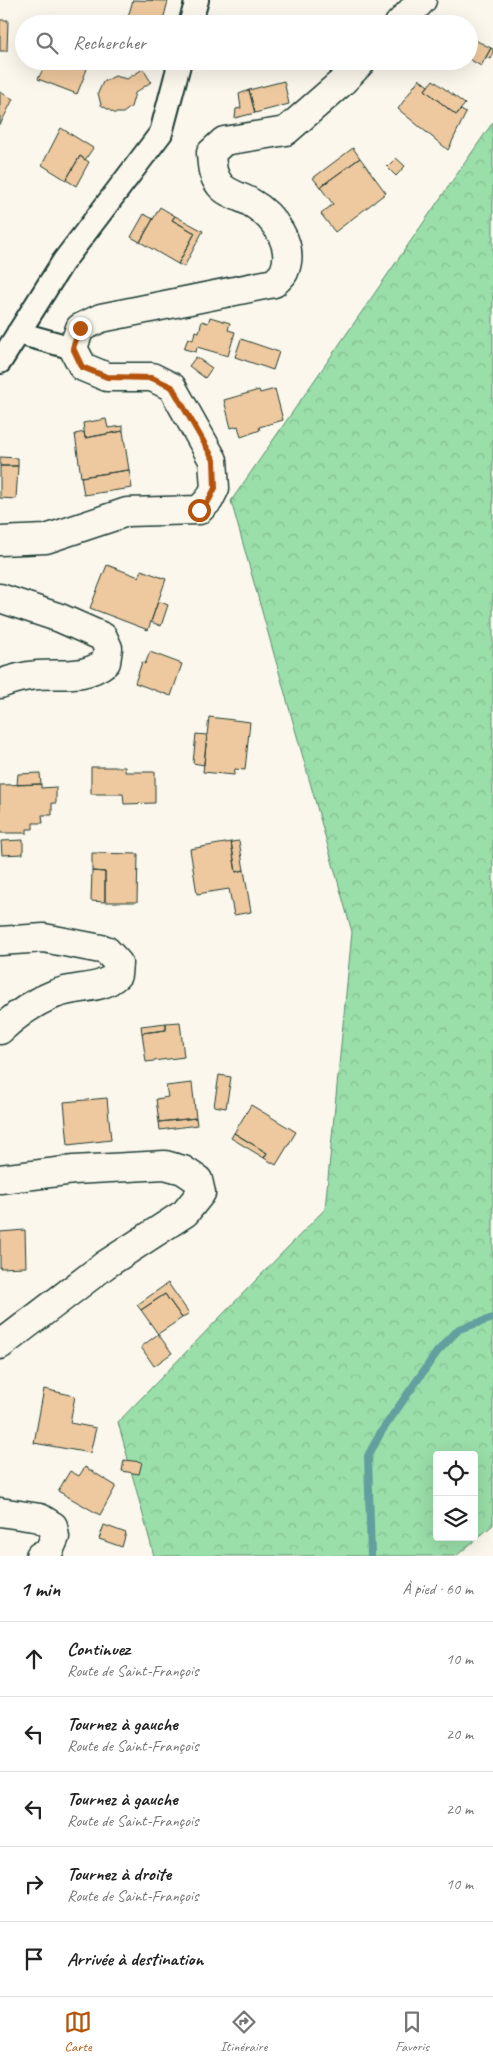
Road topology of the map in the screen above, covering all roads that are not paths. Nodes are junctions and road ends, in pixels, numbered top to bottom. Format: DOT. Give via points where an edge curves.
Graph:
graph roads {
  1 [pos="197,0"];
  2 [pos="422,0"];
  3 [pos="193,15"];
  4 [pos="408,15"];
  5 [pos="178,70"];
  6 [pos="353,70"];
  7 [pos="18,333"];
  8 [pos="73,348"];
  9 [pos="0,362"];
  10 [pos="0,541"];
  11 [pos="0,598"];
  12 [pos="0,684"];
  13 [pos="0,941"];
  14 [pos="0,1030"];
  15 [pos="0,1179"];
  16 [pos="0,1345"];
  17 [pos="0,1512"];
  18 [pos="40,1556"];
  1 -- 3 [label="street"];
  2 -- 4 [label="main road"];
  5 -- 7 [label="street" via="161,133 63,262"];
  6 -- 8 [label="main road" via="286,131 224,141 211,153 212,171 221,188 252,204 273,222 283,237 288,249 284,272 274,283 101,318 80,328"];
  7 -- 8 [label="street"];
  7 -- 9 [label="street"];
  8 -- 10 [label="main road" via="82,367 107,377 152,378 172,387 214,460 215,488 199,510 127,512 46,539"];
  11 -- 12 [label="main road" via="87,628 103,637 108,648 106,662 95,671 38,675"];
  13 -- 14 [label="main road" via="44,938 106,950 118,963 117,975 108,984 57,993 21,1010"];
  15 -- 16 [label="main road" via="74,1170 165,1166 183,1170 198,1180 201,1193 185,1213 106,1265"];
  17 -- 18 [label="main road" via="40,1518 53,1526 55,1537 49,1551"];
}
